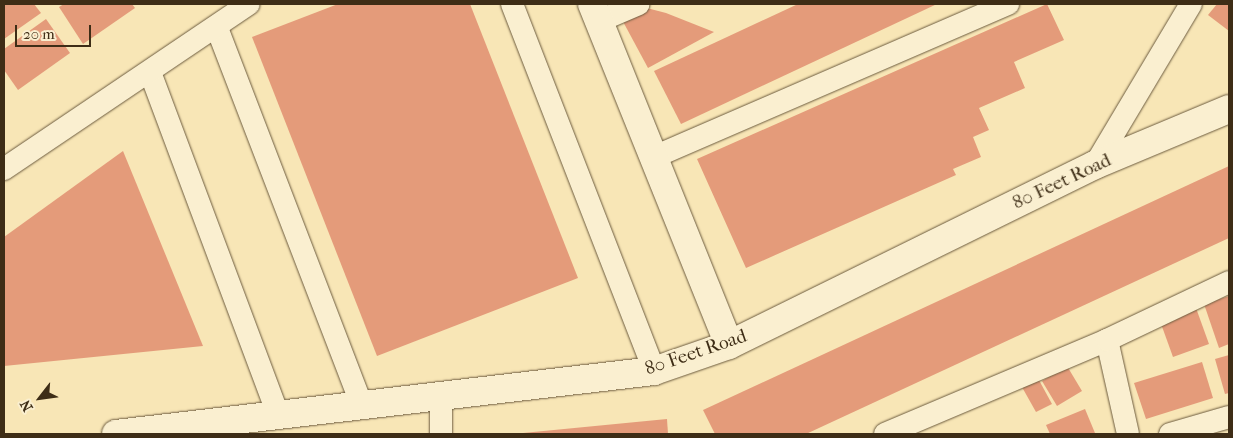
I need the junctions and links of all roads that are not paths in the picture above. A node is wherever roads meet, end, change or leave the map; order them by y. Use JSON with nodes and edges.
{"nodes":[{"id":1,"x":249,"y":4,"type":"edge"},
{"id":2,"x":512,"y":4,"type":"edge"},
{"id":3,"x":640,"y":4,"type":"edge"},
{"id":4,"x":1008,"y":4,"type":"edge"},
{"id":5,"x":1191,"y":4,"type":"edge"},
{"id":6,"x":596,"y":12,"type":"edge"},
{"id":7,"x":217,"y":28,"type":"junction"},
{"id":8,"x":150,"y":72,"type":"junction"},
{"id":9,"x":1229,"y":109,"type":"edge"},
{"id":10,"x":654,"y":157,"type":"junction"},
{"id":11,"x":1095,"y":165,"type":"junction"},
{"id":12,"x":4,"y":169,"type":"edge"},
{"id":13,"x":1229,"y":282,"type":"edge"},
{"id":14,"x":1107,"y":340,"type":"junction"},
{"id":15,"x":729,"y":345,"type":"junction"},
{"id":16,"x":654,"y":371,"type":"junction"},
{"id":17,"x":441,"y":396,"type":"junction"},
{"id":18,"x":362,"y":406,"type":"junction"},
{"id":19,"x":278,"y":415,"type":"junction"},
{"id":20,"x":1229,"y":417,"type":"edge"},
{"id":21,"x":915,"y":429,"type":"edge"},
{"id":22,"x":116,"y":434,"type":"edge"},
{"id":23,"x":441,"y":434,"type":"edge"},
{"id":24,"x":885,"y":434,"type":"edge"},
{"id":25,"x":1128,"y":434,"type":"edge"},
{"id":26,"x":1170,"y":434,"type":"edge"}],
"edges":[{"from":1,"to":7,"type":"street"},
{"from":2,"to":16,"type":"street"},
{"from":3,"to":6,"type":"street"},
{"from":4,"to":10,"type":"street"},
{"from":5,"to":11,"type":"street"},
{"from":6,"to":10,"type":"street"},
{"from":7,"to":8,"type":"street"},
{"from":7,"to":18,"type":"street"},
{"from":8,"to":12,"type":"street"},
{"from":8,"to":19,"type":"street"},
{"from":9,"to":11,"type":"street","name":"80 Feet Road"},
{"from":10,"to":15,"type":"street"},
{"from":11,"to":15,"type":"street","name":"80 Feet Road"},
{"from":13,"to":14,"type":"street"},
{"from":14,"to":21,"type":"street"},
{"from":14,"to":25,"type":"street"},
{"from":15,"to":16,"type":"street","name":"80 Feet Road"},
{"from":16,"to":17,"type":"street","name":"80 Feet Road"},
{"from":17,"to":18,"type":"street","name":"80 Feet Road"},
{"from":17,"to":23,"type":"street"},
{"from":18,"to":19,"type":"street","name":"80 Feet Road"},
{"from":19,"to":22,"type":"street","name":"80 Feet Road"},
{"from":20,"to":26,"type":"street"},
{"from":21,"to":24,"type":"street"}]}
